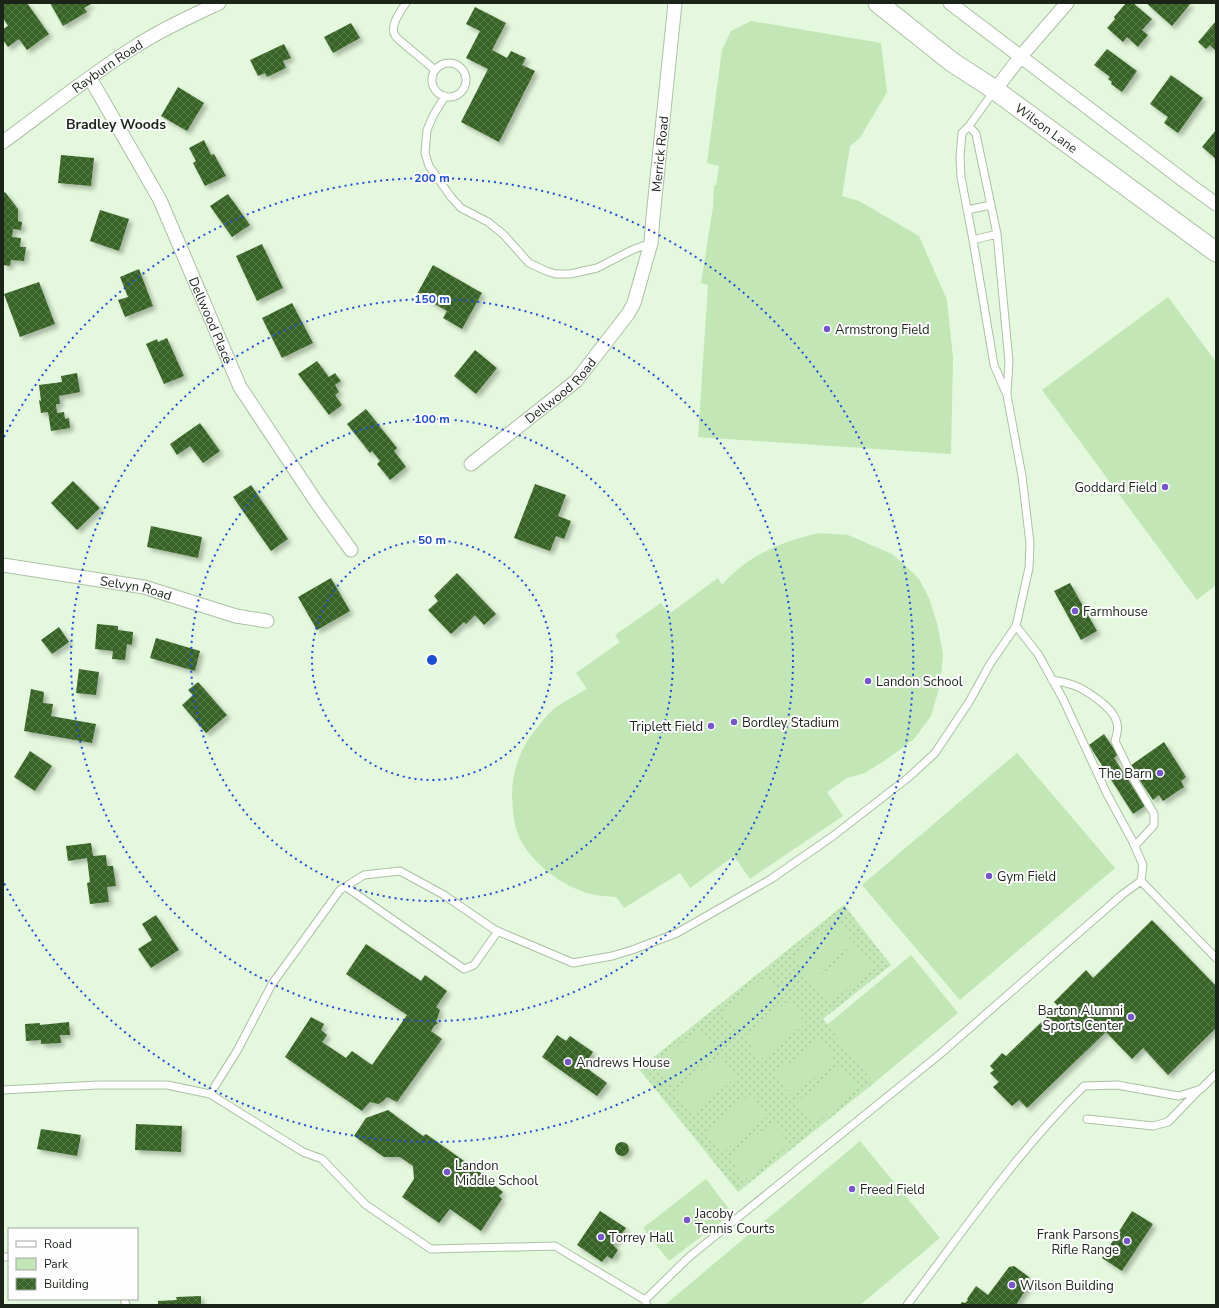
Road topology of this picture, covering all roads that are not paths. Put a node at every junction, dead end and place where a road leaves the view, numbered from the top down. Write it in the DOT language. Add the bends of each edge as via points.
graph roads {
  1 [pos="220,3"];
  2 [pos="406,3"];
  3 [pos="675,3"];
  4 [pos="878,3"];
  5 [pos="950,3"];
  6 [pos="1067,3"];
  7 [pos="1021,56"];
  8 [pos="435,70"];
  9 [pos="90,78"];
  10 [pos="995,90"];
  11 [pos="445,96"];
  12 [pos="969,126"];
  13 [pos="3,142"];
  14 [pos="1216,204"];
  15 [pos="991,205"];
  16 [pos="967,210"];
  17 [pos="997,234"];
  18 [pos="973,240"];
  19 [pos="651,243"];
  20 [pos="1216,252"];
  21 [pos="634,303"];
  22 [pos="1007,395"];
  23 [pos="471,464"];
  24 [pos="351,550"];
  25 [pos="3,565"];
  26 [pos="267,621"];
  27 [pos="1016,626"];
  28 [pos="1052,680"];
  29 [pos="1135,846"];
  30 [pos="1141,881"];
  31 [pos="346,887"];
  32 [pos="498,931"];
  33 [pos="1216,958"];
  34 [pos="1216,1074"];
  35 [pos="1201,1089"];
  36 [pos="3,1090"];
  37 [pos="210,1094"];
  38 [pos="1087,1120"];
  39 [pos="646,1302"];
  40 [pos="907,1305"];
  1 -- 9 [label="street, Rayburn Road" via="136,46"];
  2 -- 8 [label="lane" via="394,25 394,32 398,39"];
  3 -- 19 [label="street, Merrick Road"];
  4 -- 10 [label="main road, Wilson Lane" via="952,62"];
  5 -- 7 [label="street"];
  6 -- 7 [label="street"];
  7 -- 10 [label="street"];
  7 -- 14 [label="street"];
  8 -- 11 [label="lane" via="433,86"];
  8 -- 11 [label="lane" via="444,64 455,64 466,77 461,92 451,97"];
  9 -- 13 [label="street, Rayburn Road"];
  9 -- 24 [label="street, Dellwood Place" via="160,200 240,387"];
  10 -- 12 [label="lane"];
  10 -- 20 [label="main road, Wilson Lane"];
  11 -- 19 [label="lane" via="427,130 425,153 429,166 462,208 488,222 503,234 529,263 556,274 570,274 598,268"];
  12 -- 15 [label="lane" via="976,134"];
  12 -- 16 [label="lane" via="962,133 960,157"];
  15 -- 16 [label="lane"];
  15 -- 17 [label="lane"];
  16 -- 18 [label="lane"];
  17 -- 18 [label="lane"];
  17 -- 22 [label="lane" via="1009,362"];
  18 -- 22 [label="lane" via="994,365"];
  19 -- 21 [label="street, Merrick Road"];
  21 -- 23 [label="street, Dellwood Road" via="576,381"];
  22 -- 27 [label="lane" via="1022,476 1030,543 1029,568"];
  25 -- 26 [label="street, Selvyn Road" via="144,587 236,616"];
  27 -- 28 [label="lane" via="1038,654"];
  27 -- 32 [label="lane" via="936,753 833,836 771,879 676,933 612,956 573,963"];
  28 -- 29 [label="lane"];
  28 -- 29 [label="lane" via="1074,685 1112,711 1118,730 1114,741 1154,814 1154,825"];
  29 -- 30 [label="lane" via="1143,866"];
  30 -- 33 [label="lane"];
  30 -- 39 [label="lane" via="939,1055 689,1257"];
  31 -- 32 [label="lane" via="364,875 400,871 444,895"];
  31 -- 32 [label="lane" via="464,969 474,965"];
  31 -- 37 [label="lane" via="340,890 272,984 237,1051"];
  34 -- 35 [label="lane"];
  35 -- 38 [label="lane" via="1168,1122 1153,1126"];
  35 -- 40 [label="lane" via="1179,1096 1117,1085 1084,1086 1012,1166"];
  36 -- 37 [label="lane" via="98,1085 167,1085"];
  37 -- 39 [label="lane" via="303,1152 322,1159 366,1205 431,1249 555,1246"];
}
